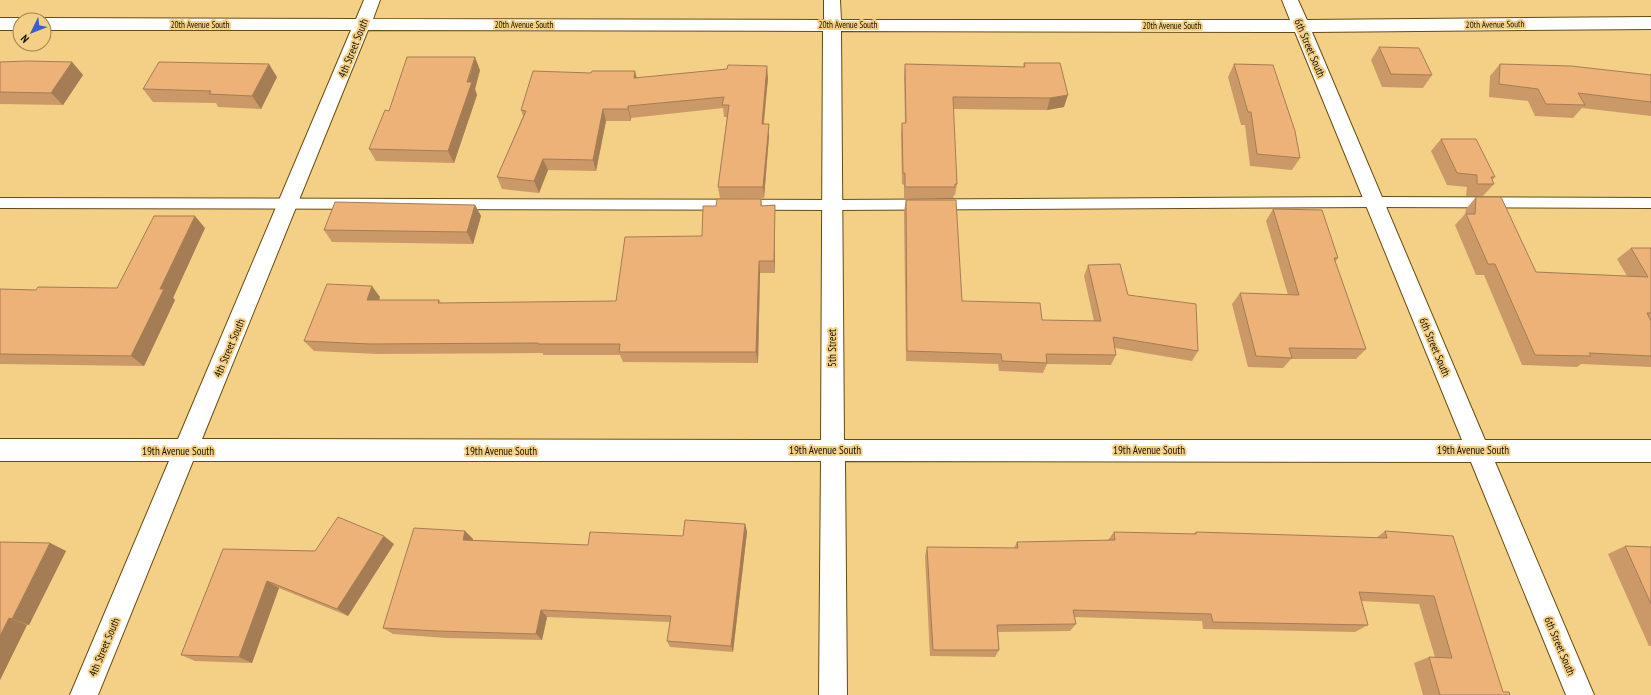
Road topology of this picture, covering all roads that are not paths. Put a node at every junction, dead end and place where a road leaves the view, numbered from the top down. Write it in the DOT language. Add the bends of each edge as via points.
graph roads {
  1 [pos="372,0"];
  2 [pos="832,0"];
  3 [pos="1290,0"];
  4 [pos="1651,23"];
  5 [pos="0,24"];
  6 [pos="12,24"];
  7 [pos="52,24"];
  8 [pos="363,24"];
  9 [pos="832,24"];
  10 [pos="1301,26"];
  11 [pos="1374,202"];
  12 [pos="0,203"];
  13 [pos="289,203"];
  14 [pos="1651,203"];
  15 [pos="832,205"];
  16 [pos="0,450"];
  17 [pos="832,450"];
  18 [pos="1478,450"];
  19 [pos="186,451"];
  20 [pos="1651,451"];
  21 [pos="84,695"];
  22 [pos="832,695"];
  23 [pos="1580,695"];
  1 -- 8 [label="street, 4th Street South"];
  2 -- 9 [label="street, 5th Street"];
  3 -- 10 [label="street, 6th Street South"];
  4 -- 10 [label="street, 20th Avenue South"];
  5 -- 6 [label="street"];
  7 -- 8 [label="street, 20th Avenue South"];
  8 -- 9 [label="street, 20th Avenue South"];
  8 -- 13 [label="street, 4th Street South"];
  9 -- 10 [label="street, 20th Avenue South"];
  9 -- 15 [label="street, 5th Street"];
  10 -- 11 [label="street, 6th Street South"];
  11 -- 14 [label="lane"];
  11 -- 15 [label="lane"];
  11 -- 18 [label="street, 6th Street South"];
  12 -- 13 [label="lane"];
  13 -- 15 [label="lane"];
  13 -- 19 [label="street, 4th Street South"];
  15 -- 17 [label="street, 5th Street"];
  16 -- 19 [label="street, 19th Avenue South"];
  17 -- 18 [label="street, 19th Avenue South"];
  17 -- 19 [label="street, 19th Avenue South"];
  17 -- 22 [label="street, 5th Street"];
  18 -- 20 [label="street, 19th Avenue South"];
  18 -- 23 [label="street, 6th Street South"];
  19 -- 21 [label="street, 4th Street South"];
}
